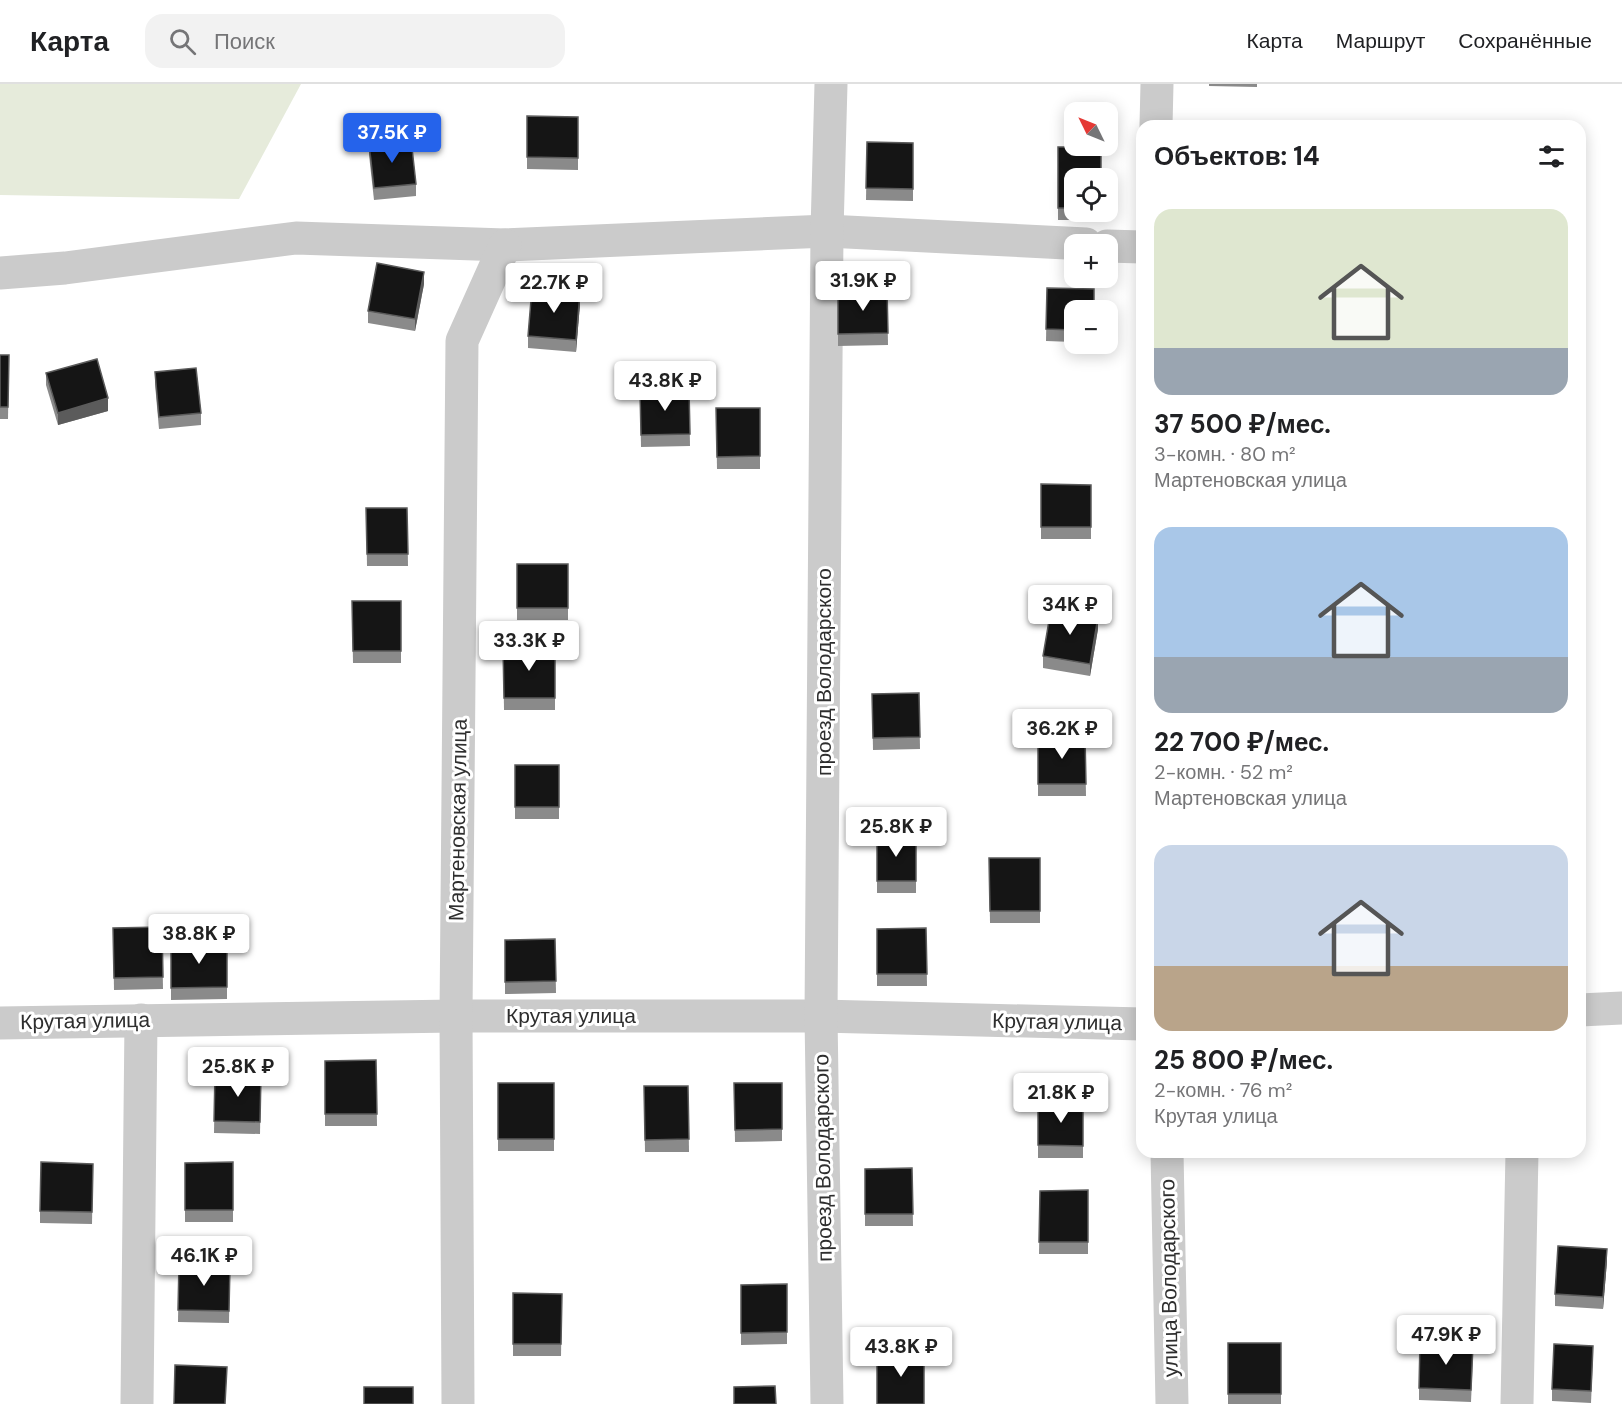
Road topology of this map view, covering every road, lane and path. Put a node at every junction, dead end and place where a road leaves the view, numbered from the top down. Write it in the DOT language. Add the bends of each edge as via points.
graph roads {
  1 [pos="831,84"];
  2 [pos="1157,84"];
  3 [pos="1156,120"];
  4 [pos="827,231"];
  5 [pos="1064,243"];
  6 [pos="505,245"];
  7 [pos="1118,246"];
  8 [pos="1136,247"];
  9 [pos="0,273"];
  10 [pos="1622,1008"];
  11 [pos="1586,1010"];
  12 [pos="456,1016"];
  13 [pos="821,1016"];
  14 [pos="141,1020"];
  15 [pos="0,1023"];
  16 [pos="1136,1024"];
  17 [pos="1167,1158"];
  18 [pos="1522,1158"];
  19 [pos="136,1404"];
  20 [pos="458,1404"];
  21 [pos="828,1404"];
  22 [pos="1172,1404"];
  23 [pos="1517,1404"];
  1 -- 4 [label="street, проезд Володарского"];
  2 -- 3 [label="street"];
  4 -- 5 [label="street"];
  4 -- 6 [label="street"];
  4 -- 13 [label="street, проезд Володарского"];
  6 -- 9 [label="street" via="296,238"];
  6 -- 12 [label="street, Мартеновская улица" via="462,341"];
  7 -- 8 [label="street"];
  10 -- 11 [label="street"];
  12 -- 13 [label="street, Крутая улица"];
  12 -- 14 [label="street, Крутая улица"];
  12 -- 20 [label="street, Мартеновская улица"];
  13 -- 16 [label="street, Крутая улица"];
  13 -- 21 [label="street, проезд Володарского"];
  14 -- 15 [label="street, Крутая улица"];
  14 -- 19 [label="street"];
  17 -- 22 [label="street, улица Володарского"];
  18 -- 23 [label="street"];
}
